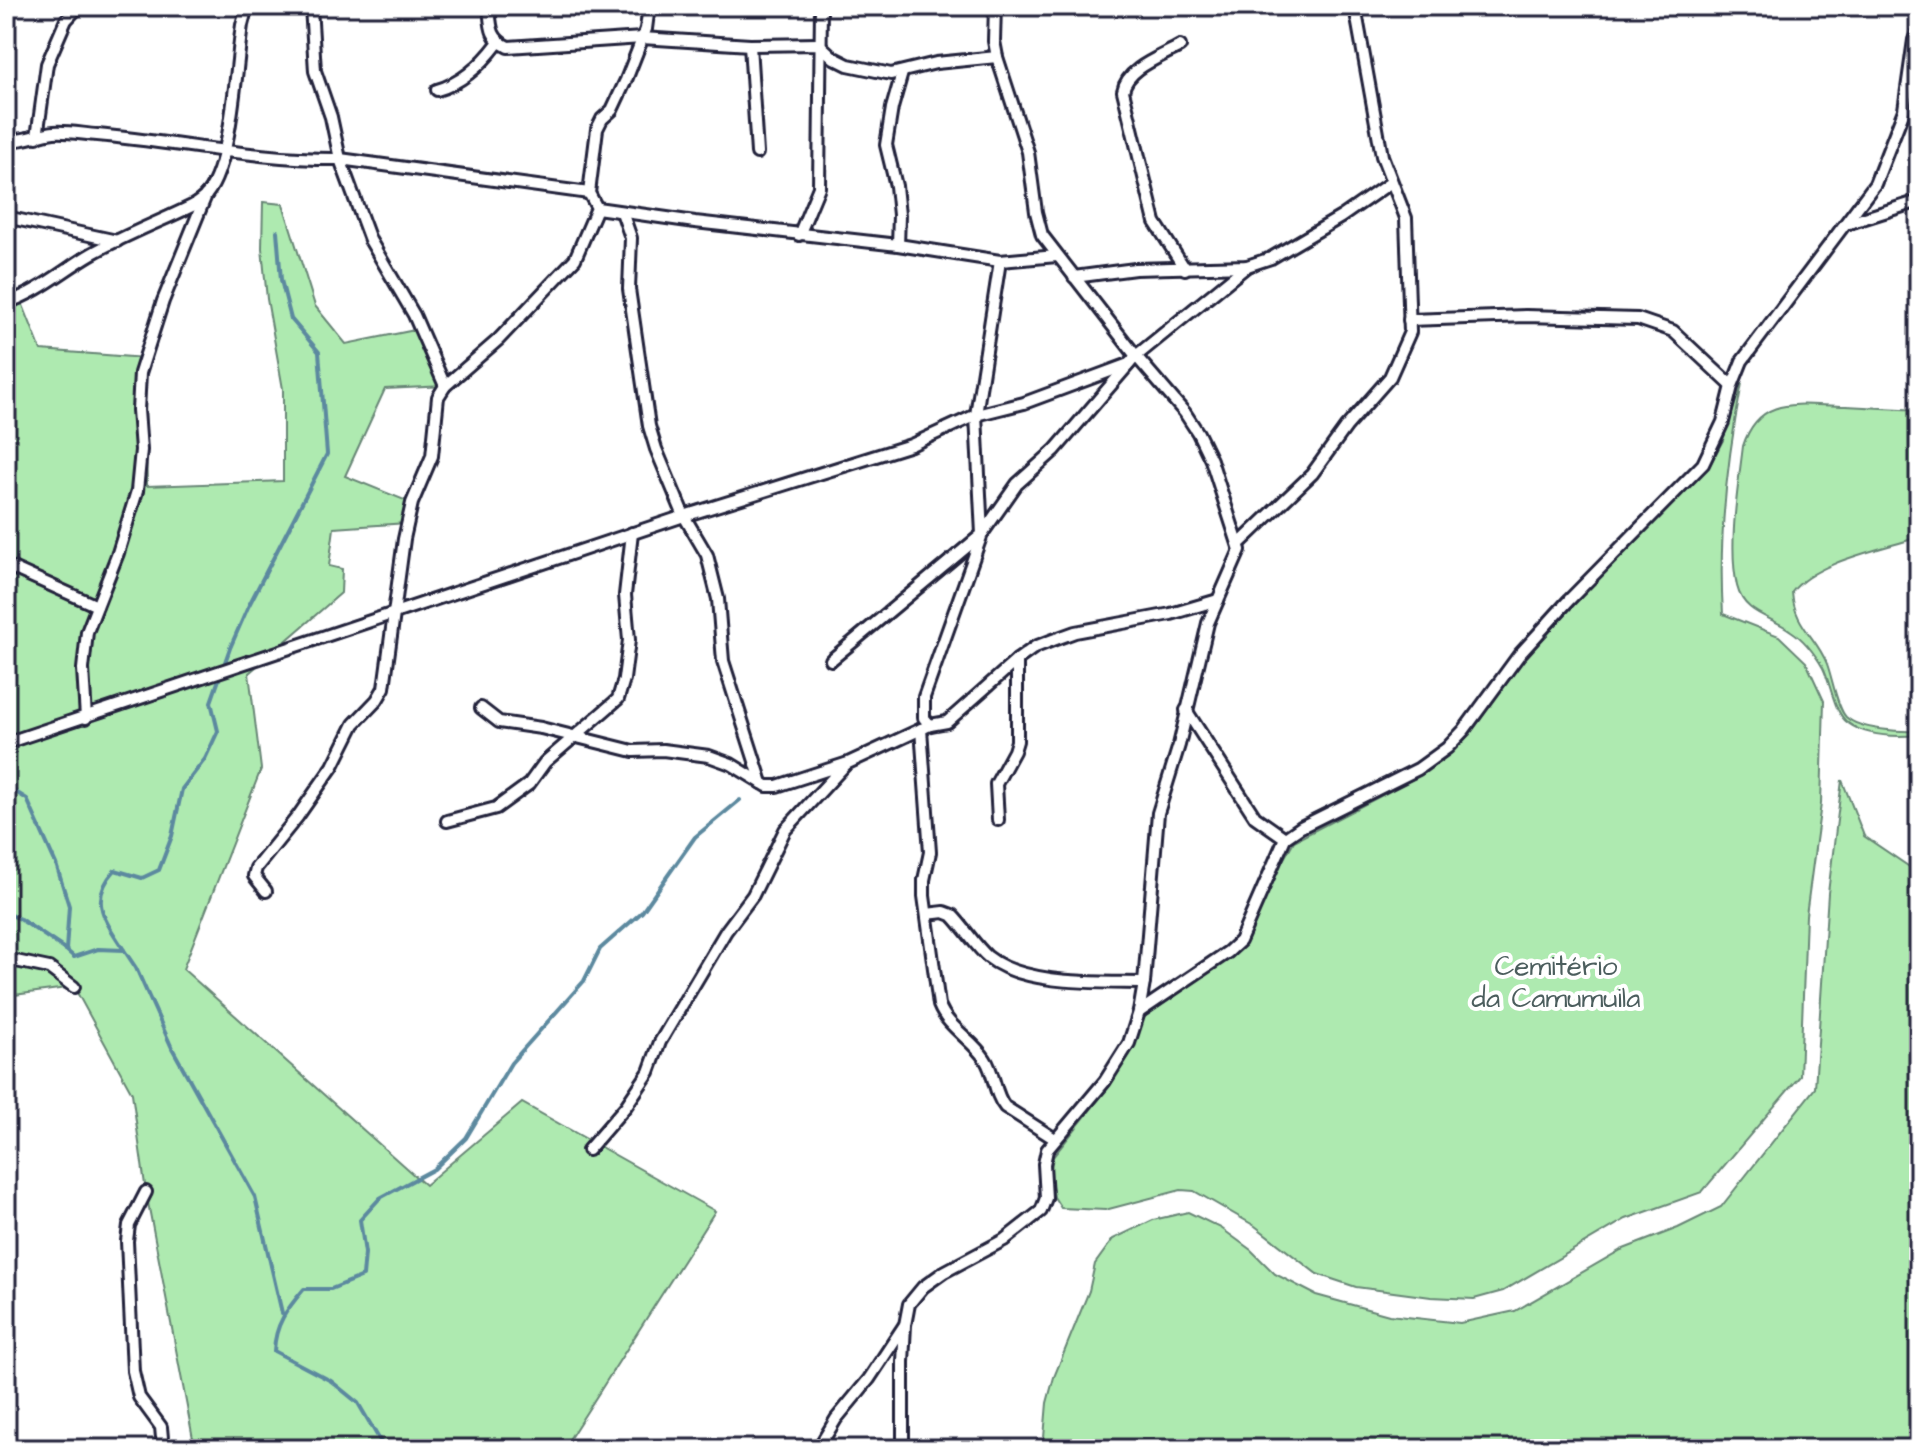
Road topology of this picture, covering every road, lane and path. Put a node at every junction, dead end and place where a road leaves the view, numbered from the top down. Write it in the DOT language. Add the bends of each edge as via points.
graph roads {
  1 [pos="79,6"];
  2 [pos="247,6"];
  3 [pos="311,6"];
  4 [pos="489,6"];
  5 [pos="649,6"];
  6 [pos="821,6"];
  7 [pos="995,6"];
  8 [pos="1358,6"];
  9 [pos="1919,27"];
  10 [pos="642,38"];
  11 [pos="1917,40"];
  12 [pos="498,43"];
  13 [pos="819,44"];
  14 [pos="750,45"];
  15 [pos="1180,46"];
  16 [pos="997,57"];
  17 [pos="902,73"];
  18 [pos="437,90"];
  19 [pos="37,137"];
  20 [pos="6,140"];
  21 [pos="224,152"];
  22 [pos="757,153"];
  23 [pos="340,159"];
  24 [pos="1390,183"];
  25 [pos="589,193"];
  26 [pos="206,195"];
  27 [pos="1919,201"];
  28 [pos="597,208"];
  29 [pos="622,212"];
  30 [pos="6,217"];
  31 [pos="1847,224"];
  32 [pos="799,235"];
  33 [pos="118,241"];
  34 [pos="898,245"];
  35 [pos="1057,256"];
  36 [pos="1000,261"];
  37 [pos="1247,266"];
  38 [pos="1185,269"];
  39 [pos="1074,277"];
  40 [pos="6,303"];
  41 [pos="1409,320"];
  42 [pos="1132,360"];
  43 [pos="445,386"];
  44 [pos="1732,386"];
  45 [pos="976,415"];
  46 [pos="684,516"];
  47 [pos="632,533"];
  48 [pos="982,534"];
  49 [pos="1239,544"];
  50 [pos="6,565"];
  51 [pos="1218,600"];
  52 [pos="97,606"];
  53 [pos="396,612"];
  54 [pos="831,660"];
  55 [pos="1017,660"];
  56 [pos="481,708"];
  57 [pos="1186,710"];
  58 [pos="86,718"];
  59 [pos="925,727"];
  60 [pos="574,736"];
  61 [pos="6,743"];
  62 [pos="848,763"];
  63 [pos="762,783"];
  64 [pos="998,820"];
  65 [pos="447,821"];
  66 [pos="1285,838"];
  67 [pos="266,891"];
  68 [pos="927,914"];
  69 [pos="6,956"];
  70 [pos="1144,983"];
  71 [pos="74,987"];
  72 [pos="1139,1012"];
  73 [pos="1055,1139"];
  74 [pos="588,1150"];
  75 [pos="146,1192"];
  76 [pos="905,1325"];
  77 [pos="163,1449"];
  78 [pos="818,1449"];
  79 [pos="903,1449"];
  1 -- 19 [label="street" via="66,20 47,64"];
  2 -- 21 [label="street"];
  3 -- 23 [label="street" via="315,71"];
  4 -- 12 [label="street"];
  5 -- 10 [label="street"];
  6 -- 13 [label="street"];
  7 -- 16 [label="street"];
  8 -- 24 [label="street"];
  9 -- 11 [label="street"];
  10 -- 12 [label="street" via="522,48"];
  10 -- 14 [label="street"];
  10 -- 25 [label="street" via="621,90 597,129"];
  11 -- 31 [label="street" via="1897,131 1875,184"];
  12 -- 18 [label="street" via="485,60"];
  13 -- 14 [label="street"];
  13 -- 17 [label="street" via="848,65"];
  13 -- 32 [label="street" via="819,187"];
  14 -- 22 [label="street"];
  15 -- 38 [label="street" via="1134,72 1123,91 1155,222"];
  16 -- 17 [label="street" via="936,63"];
  16 -- 35 [label="street" via="1028,152 1042,235"];
  17 -- 34 [label="street" via="886,145 896,186"];
  19 -- 20 [label="street"];
  19 -- 21 [label="street" via="54,132 155,140"];
  21 -- 23 [label="street"];
  21 -- 26 [label="street"];
  23 -- 25 [label="street"];
  23 -- 43 [label="street" via="370,240 414,315"];
  24 -- 37 [label="street" via="1318,231"];
  24 -- 41 [label="street" via="1406,218"];
  25 -- 28 [label="street"];
  26 -- 33 [label="street"];
  26 -- 52 [label="street" via="140,373 137,491"];
  27 -- 31 [label="street"];
  28 -- 29 [label="street"];
  28 -- 43 [label="street" via="575,259 498,340"];
  29 -- 32 [label="street"];
  29 -- 46 [label="street" via="631,238 629,289 649,426"];
  30 -- 33 [label="street"];
  31 -- 44 [label="street" via="1763,331"];
  32 -- 34 [label="street"];
  33 -- 40 [label="street"];
  34 -- 36 [label="street"];
  35 -- 36 [label="street"];
  35 -- 39 [label="street"];
  36 -- 45 [label="street"];
  37 -- 38 [label="street"];
  37 -- 42 [label="street"];
  38 -- 39 [label="street"];
  39 -- 42 [label="street"];
  41 -- 44 [label="street" via="1638,319 1673,331"];
  41 -- 49 [label="street" via="1407,343 1390,377 1312,474"];
  42 -- 45 [label="street" via="1024,403"];
  42 -- 48 [label="street" via="1055,450 1017,484"];
  42 -- 49 [label="street" via="1198,433"];
  43 -- 53 [label="street" via="438,397 432,456 404,539"];
  44 -- 66 [label="street" via="1723,422 1703,464 1519,655 1447,748 1418,769"];
  45 -- 46 [label="street" via="911,445"];
  45 -- 48 [label="street"];
  46 -- 47 [label="street"];
  46 -- 63 [label="street" via="710,565 723,661"];
  47 -- 53 [label="street"];
  47 -- 60 [label="street" via="624,679 618,699"];
  48 -- 54 [label="street"];
  48 -- 59 [label="street" via="924,697"];
  49 -- 51 [label="street" via="1239,556"];
  50 -- 52 [label="street"];
  51 -- 55 [label="street" via="1075,632"];
  51 -- 57 [label="street"];
  52 -- 58 [label="street" via="87,632 83,669"];
  53 -- 58 [label="street"];
  53 -- 67 [label="street" via="384,688 354,724 298,816 256,868 254,876"];
  55 -- 59 [label="street" via="947,722"];
  55 -- 64 [label="street" via="1017,741 996,784"];
  56 -- 60 [label="street" via="499,722"];
  57 -- 66 [label="street" via="1255,817"];
  57 -- 70 [label="street" via="1155,834"];
  58 -- 61 [label="street"];
  59 -- 62 [label="street"];
  59 -- 68 [label="street"];
  60 -- 63 [label="street" via="633,751 709,756"];
  60 -- 65 [label="street" via="529,784 496,808"];
  62 -- 63 [label="street" via="788,784"];
  62 -- 74 [label="street" via="785,830 753,895 660,1042 649,1072"];
  66 -- 72 [label="street" via="1240,941"];
  68 -- 70 [label="street" via="952,915 987,957 1025,976"];
  68 -- 73 [label="street" via="943,1016 988,1063 1005,1107"];
  69 -- 71 [label="street" via="49,968"];
  70 -- 72 [label="street"];
  72 -- 73 [label="street" via="1129,1043 1105,1081"];
  73 -- 76 [label="street" via="1044,1164 1046,1198 1041,1211 1004,1240 923,1287 909,1304"];
  75 -- 77 [label="street" via="127,1241 133,1371 139,1397 161,1427"];
  76 -- 78 [label="street"];
  76 -- 79 [label="street"];
}
